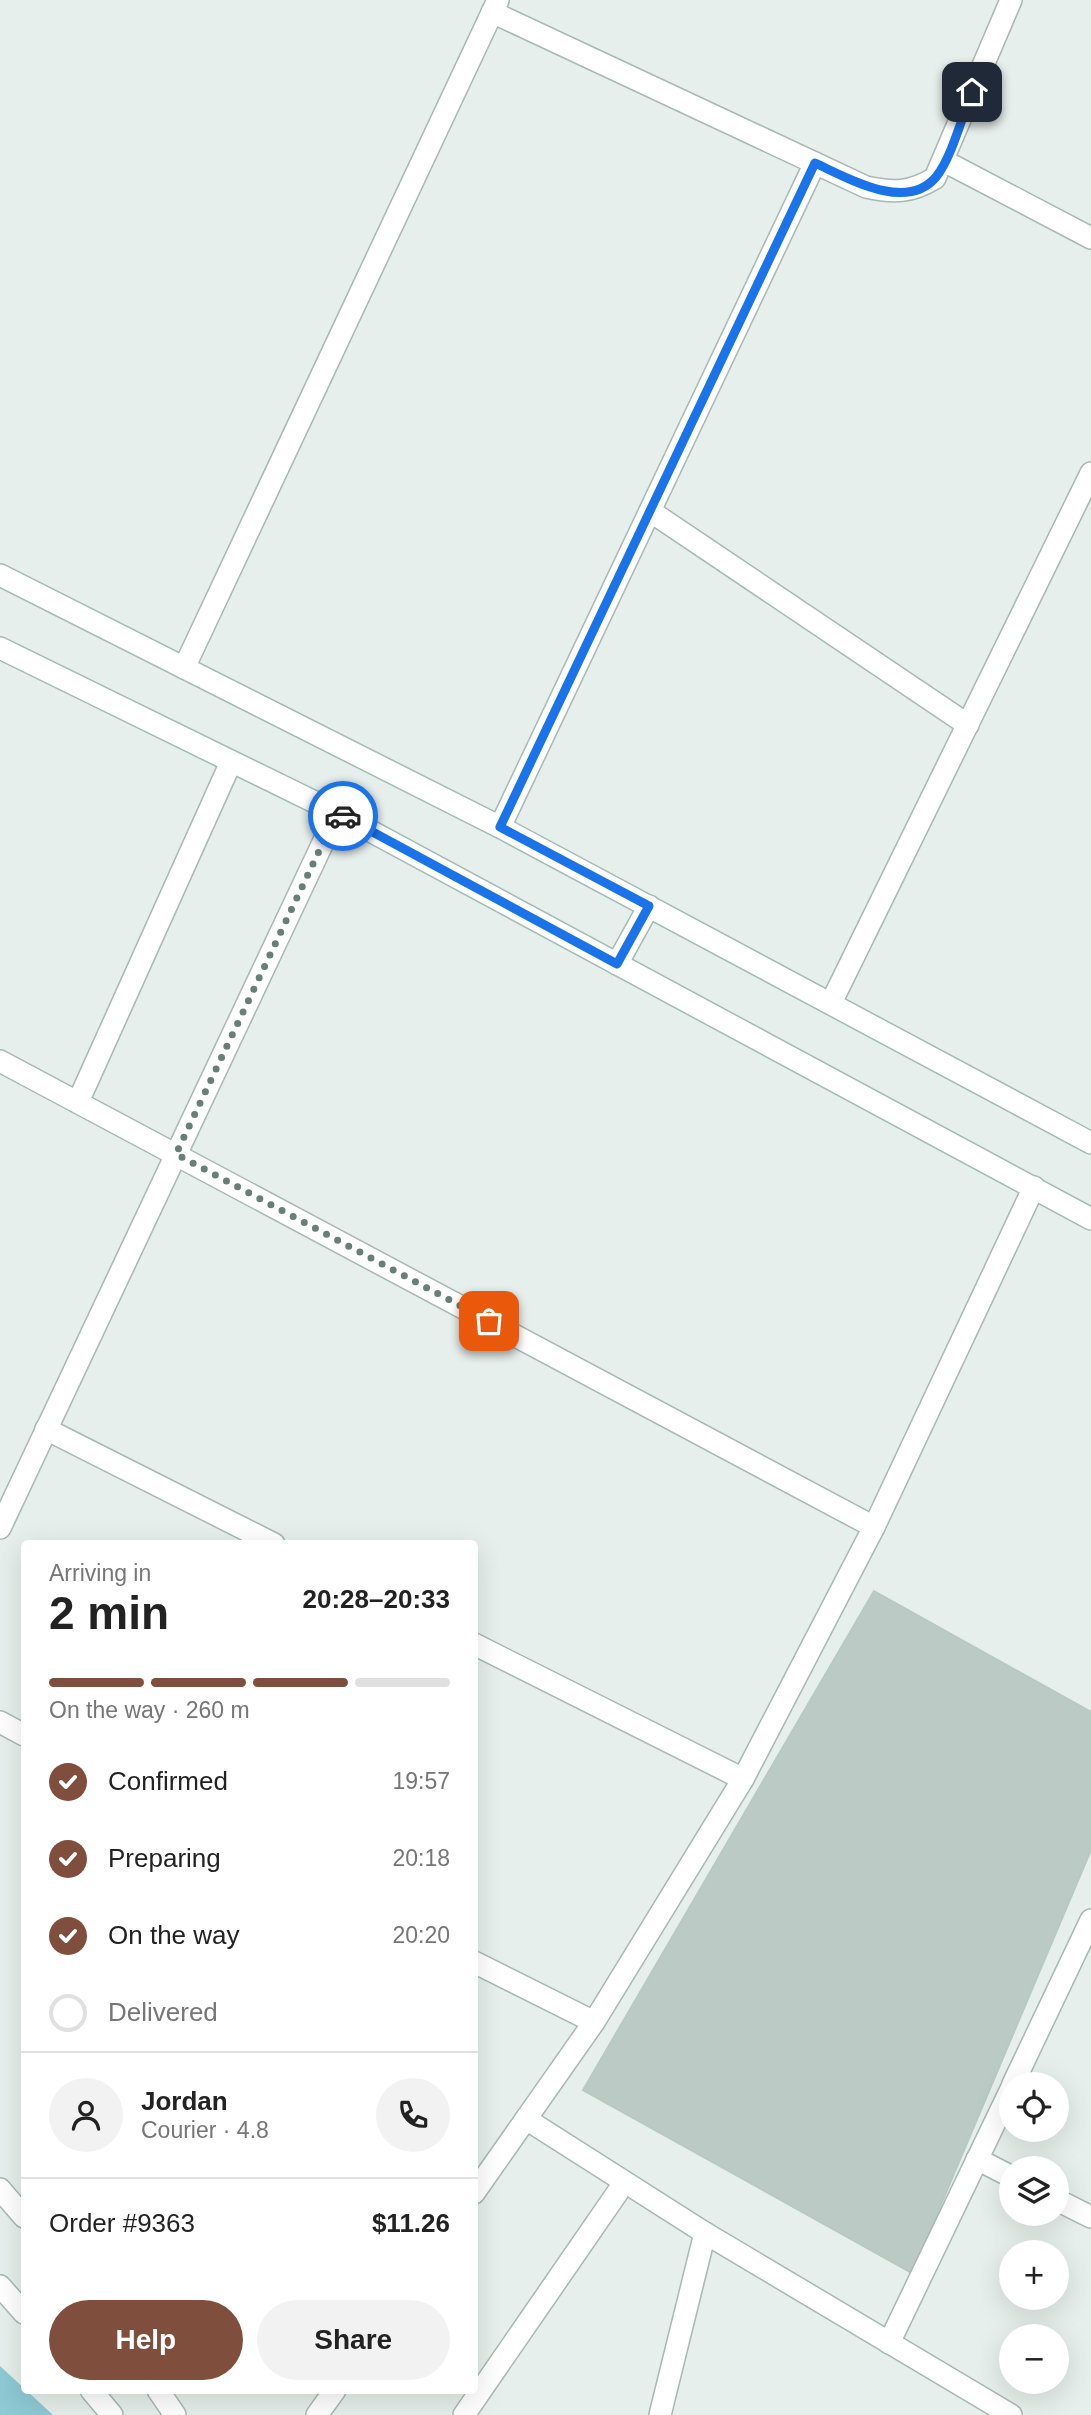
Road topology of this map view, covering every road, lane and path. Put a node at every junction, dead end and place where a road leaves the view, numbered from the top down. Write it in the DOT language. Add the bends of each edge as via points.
graph roads {
  1 [pos="1011,0"];
  2 [pos="495,6"];
  3 [pos="944,161"];
  4 [pos="815,163"];
  5 [pos="1091,238"];
  6 [pos="1091,473"];
  7 [pos="650,511"];
  8 [pos="0,575"];
  9 [pos="0,649"];
  10 [pos="184,668"];
  11 [pos="968,725"];
  12 [pos="231,762"];
  13 [pos="337,813"];
  14 [pos="500,827"];
  15 [pos="649,906"];
  16 [pos="617,964"];
  17 [pos="831,1003"];
  18 [pos="0,1061"];
  19 [pos="78,1102"];
  20 [pos="1091,1143"];
  21 [pos="176,1154"];
  22 [pos="1034,1187"];
  23 [pos="1091,1219"];
  24 [pos="47,1429"];
  25 [pos="874,1527"];
  26 [pos="0,1528"];
  27 [pos="266,1540"];
  28 [pos="478,1646"];
  29 [pos="0,1722"];
  30 [pos="21,1733"];
  31 [pos="743,1779"];
  32 [pos="1091,1920"];
  33 [pos="478,1964"];
  34 [pos="594,2022"];
  35 [pos="1019,2072"];
  36 [pos="999,2113"];
  37 [pos="526,2119"];
  38 [pos="977,2160"];
  39 [pos="999,2171"];
  40 [pos="624,2183"];
  41 [pos="478,2187"];
  42 [pos="0,2189"];
  43 [pos="1069,2206"];
  44 [pos="21,2214"];
  45 [pos="1091,2217"];
  46 [pos="705,2233"];
  47 [pos="0,2286"];
  48 [pos="21,2310"];
  49 [pos="890,2343"];
  50 [pos="94,2394"];
  51 [pos="161,2394"];
  52 [pos="332,2394"];
  53 [pos="112,2415"];
  54 [pos="175,2415"];
  55 [pos="317,2415"];
  56 [pos="464,2415"];
  57 [pos="660,2415"];
  58 [pos="1011,2415"];
  1 -- 3 [label="street"];
  2 -- 4 [label="street"];
  2 -- 10 [label="street"];
  3 -- 4 [label="street" via="935,178 916,190 891,192 866,187"];
  3 -- 5 [label="street"];
  4 -- 7 [label="street"];
  6 -- 11 [label="street"];
  7 -- 11 [label="street"];
  7 -- 14 [label="street"];
  8 -- 10 [label="street"];
  9 -- 12 [label="street"];
  10 -- 14 [label="street"];
  11 -- 17 [label="street"];
  12 -- 13 [label="street"];
  12 -- 19 [label="street"];
  13 -- 16 [label="street"];
  13 -- 21 [label="street"];
  14 -- 15 [label="street"];
  15 -- 16 [label="street"];
  15 -- 17 [label="street"];
  16 -- 22 [label="street"];
  17 -- 20 [label="street"];
  18 -- 19 [label="street"];
  19 -- 21 [label="street"];
  21 -- 24 [label="street"];
  21 -- 25 [label="street"];
  22 -- 23 [label="street"];
  22 -- 25 [label="street"];
  24 -- 26 [label="street"];
  24 -- 27 [label="street"];
  25 -- 31 [label="street"];
  28 -- 31 [label="street"];
  29 -- 30 [label="street"];
  31 -- 34 [label="street"];
  32 -- 35 [label="street"];
  33 -- 34 [label="street"];
  34 -- 37 [label="street"];
  36 -- 38 [label="street"];
  37 -- 40 [label="street"];
  37 -- 41 [label="street"];
  38 -- 39 [label="street"];
  38 -- 49 [label="street"];
  40 -- 46 [label="street"];
  40 -- 56 [label="street"];
  42 -- 44 [label="street"];
  43 -- 45 [label="street"];
  46 -- 49 [label="street"];
  46 -- 57 [label="street"];
  47 -- 48 [label="street"];
  49 -- 58 [label="street"];
  50 -- 53 [label="street"];
  51 -- 54 [label="street"];
  52 -- 55 [label="street"];
}
